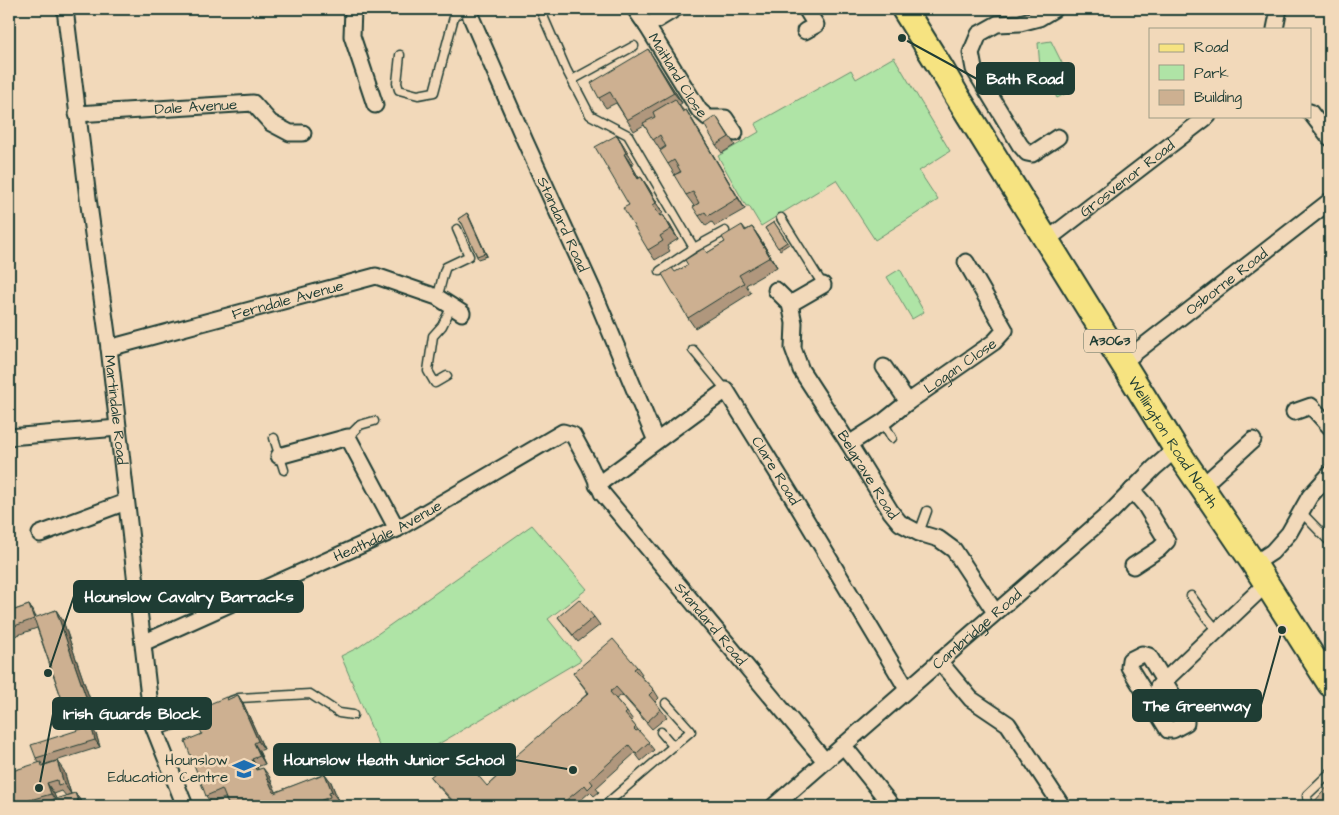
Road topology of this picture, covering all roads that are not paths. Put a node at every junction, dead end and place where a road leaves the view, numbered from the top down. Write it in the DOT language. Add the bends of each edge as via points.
graph roads {
  1 [pos="64,9"];
  2 [pos="353,9"];
  3 [pos="469,9"];
  4 [pos="540,9"];
  5 [pos="635,9"];
  6 [pos="675,9"];
  7 [pos="806,9"];
  8 [pos="891,9"];
  9 [pos="904,9"];
  10 [pos="1054,9"];
  11 [pos="1279,9"];
  12 [pos="647,26"];
  13 [pos="1275,28"];
  14 [pos="805,31"];
  15 [pos="634,46"];
  16 [pos="400,56"];
  17 [pos="572,80"];
  18 [pos="957,96"];
  19 [pos="375,105"];
  20 [pos="78,114"];
  21 [pos="1312,115"];
  22 [pos="1205,118"];
  23 [pos="304,133"];
  24 [pos="735,133"];
  25 [pos="1058,137"];
  26 [pos="1330,138"];
  27 [pos="1330,201"];
  28 [pos="781,218"];
  29 [pos="457,228"];
  30 [pos="725,231"];
  31 [pos="1047,240"];
  32 [pos="694,248"];
  33 [pos="966,262"];
  34 [pos="660,271"];
  35 [pos="823,285"];
  36 [pos="776,290"];
  37 [pos="437,297"];
  38 [pos="790,304"];
  39 [pos="457,309"];
  40 [pos="109,348"];
  41 [pos="693,350"];
  42 [pos="1123,362"];
  43 [pos="884,367"];
  44 [pos="447,376"];
  45 [pos="726,390"];
  46 [pos="908,402"];
  47 [pos="1294,412"];
  48 [pos="374,421"];
  49 [pos="883,422"];
  50 [pos="1330,427"];
  51 [pos="118,428"];
  52 [pos="9,437"];
  53 [pos="348,437"];
  54 [pos="274,438"];
  55 [pos="892,438"];
  56 [pos="1252,440"];
  57 [pos="656,441"];
  58 [pos="850,444"];
  59 [pos="1176,448"];
  60 [pos="281,463"];
  61 [pos="1330,474"];
  62 [pos="597,485"];
  63 [pos="1201,487"];
  64 [pos="1132,490"];
  65 [pos="126,502"];
  66 [pos="926,511"];
  67 [pos="1301,512"];
  68 [pos="397,529"];
  69 [pos="919,533"];
  70 [pos="40,534"];
  71 [pos="1330,542"];
  72 [pos="1254,564"];
  73 [pos="1133,566"];
  74 [pos="1266,584"];
  75 [pos="1191,596"];
  76 [pos="995,612"];
  77 [pos="1218,631"];
  78 [pos="143,643"];
  79 [pos="939,661"];
  80 [pos="1164,681"];
  81 [pos="1330,684"];
  82 [pos="907,689"];
  83 [pos="1148,697"];
  84 [pos="666,702"];
  85 [pos="353,715"];
  86 [pos="155,731"];
  87 [pos="661,732"];
  88 [pos="844,745"];
  89 [pos="673,746"];
  90 [pos="825,761"];
  91 [pos="1330,773"];
  92 [pos="185,806"];
  93 [pos="604,806"];
  94 [pos="774,806"];
  95 [pos="892,806"];
  96 [pos="1062,806"];
  97 [pos="1311,806"];
  1 -- 20 [label="street, Martindale Road"];
  2 -- 19 [label="street" via="352,36"];
  3 -- 16 [label="lane" via="454,17 434,92 418,95 399,90 396,84"];
  3 -- 57 [label="street, Standard Road"];
  4 -- 17 [label="lane"];
  5 -- 12 [label="street, Maitland Close"];
  6 -- 12 [label="street, Maitland Close"];
  7 -- 14 [label="street" via="816,25"];
  8 -- 18 [label="main road, Wellington Road North / A3063"];
  9 -- 18 [label="main road, Wellington Road North / A3063"];
  10 -- 25 [label="street" via="1039,18 997,24 979,34 971,53 974,69 1027,153 1032,154"];
  11 -- 13 [label="street"];
  12 -- 24 [label="street, Maitland Close" via="699,110 708,118 725,118"];
  15 -- 17 [label="lane"];
  17 -- 32 [label="lane" via="590,115 628,136"];
  18 -- 31 [label="main road, Wellington Road North / A3063"];
  20 -- 23 [label="street, Dale Avenue" via="253,103 271,123 290,133"];
  20 -- 40 [label="street, Martindale Road"];
  21 -- 26 [label="street"];
  22 -- 31 [label="street, Grosvenor Road"];
  27 -- 42 [label="street, Osborne Road"];
  28 -- 35 [label="lane"];
  29 -- 37 [label="lane" via="469,256 446,266"];
  30 -- 32 [label="lane"];
  31 -- 42 [label="main road, Wellington Road North / A3063"];
  32 -- 34 [label="lane"];
  33 -- 46 [label="street, Logan Close" via="1005,330 994,342"];
  35 -- 38 [label="street"];
  36 -- 38 [label="street"];
  37 -- 39 [label="street, Ferndale Avenue"];
  37 -- 40 [label="street, Ferndale Avenue" via="376,276"];
  38 -- 58 [label="street, Belgrave Road" via="794,323 793,348 801,370"];
  39 -- 44 [label="lane" via="433,336 428,371 435,383"];
  40 -- 51 [label="street, Martindale Road"];
  41 -- 45 [label="lane"];
  42 -- 59 [label="main road, Wellington Road North / A3063"];
  43 -- 46 [label="street"];
  45 -- 57 [label="street"];
  45 -- 82 [label="street, Clare Road"];
  46 -- 49 [label="street, Logan Close"];
  47 -- 50 [label="street" via="1311,406"];
  48 -- 53 [label="lane" via="360,425"];
  49 -- 55 [label="lane"];
  49 -- 58 [label="street, Logan Close"];
  51 -- 52 [label="street"];
  51 -- 65 [label="street, Martindale Road"];
  53 -- 60 [label="street"];
  53 -- 68 [label="street"];
  54 -- 60 [label="lane"];
  56 -- 63 [label="street"];
  57 -- 62 [label="street"];
  58 -- 69 [label="street, Belgrave Road" via="891,512 900,523"];
  59 -- 63 [label="main road, Wellington Road North / A3063"];
  59 -- 64 [label="street, Cambridge Road"];
  61 -- 67 [label="street" via="1310,496"];
  62 -- 68 [label="street, Heathdale Avenue" via="573,434 563,432"];
  62 -- 90 [label="street, Standard Road"];
  63 -- 72 [label="main road, Wellington Road North / A3063"];
  64 -- 73 [label="street" via="1167,542"];
  64 -- 76 [label="street, Cambridge Road"];
  65 -- 70 [label="street"];
  65 -- 78 [label="street, Martindale Road"];
  66 -- 69 [label="lane"];
  67 -- 71 [label="lane"];
  67 -- 72 [label="street" via="1290,533 1272,552"];
  68 -- 78 [label="street, Heathdale Avenue"];
  69 -- 76 [label="street, Belgrave Road" via="939,539 954,550"];
  72 -- 74 [label="main road, Wellington Road North / A3063"];
  74 -- 77 [label="street"];
  74 -- 81 [label="main road, Wellington Road North / A3063"];
  75 -- 77 [label="lane"];
  76 -- 79 [label="street, Cambridge Road"];
  77 -- 80 [label="street"];
  78 -- 86 [label="street, Martindale Road"];
  79 -- 82 [label="street, Cambridge Road"];
  79 -- 96 [label="street" via="971,699 1008,724"];
  80 -- 83 [label="street"];
  80 -- 83 [label="street" via="1149,656 1142,654 1130,660 1129,666"];
  80 -- 83 [label="street" via="1186,717 1186,723 1168,730"];
  82 -- 88 [label="street, Cambridge Road"];
  84 -- 89 [label="lane" via="691,731"];
  85 -- 86 [label="lane" via="339,713 310,694 239,698"];
  86 -- 92 [label="street, Martindale Road"];
  87 -- 89 [label="lane"];
  88 -- 90 [label="street, Cambridge Road"];
  88 -- 95 [label="street"];
  89 -- 93 [label="lane"];
  90 -- 94 [label="street, Cambridge Road"];
  91 -- 97 [label="lane" via="1307,795"];
}
